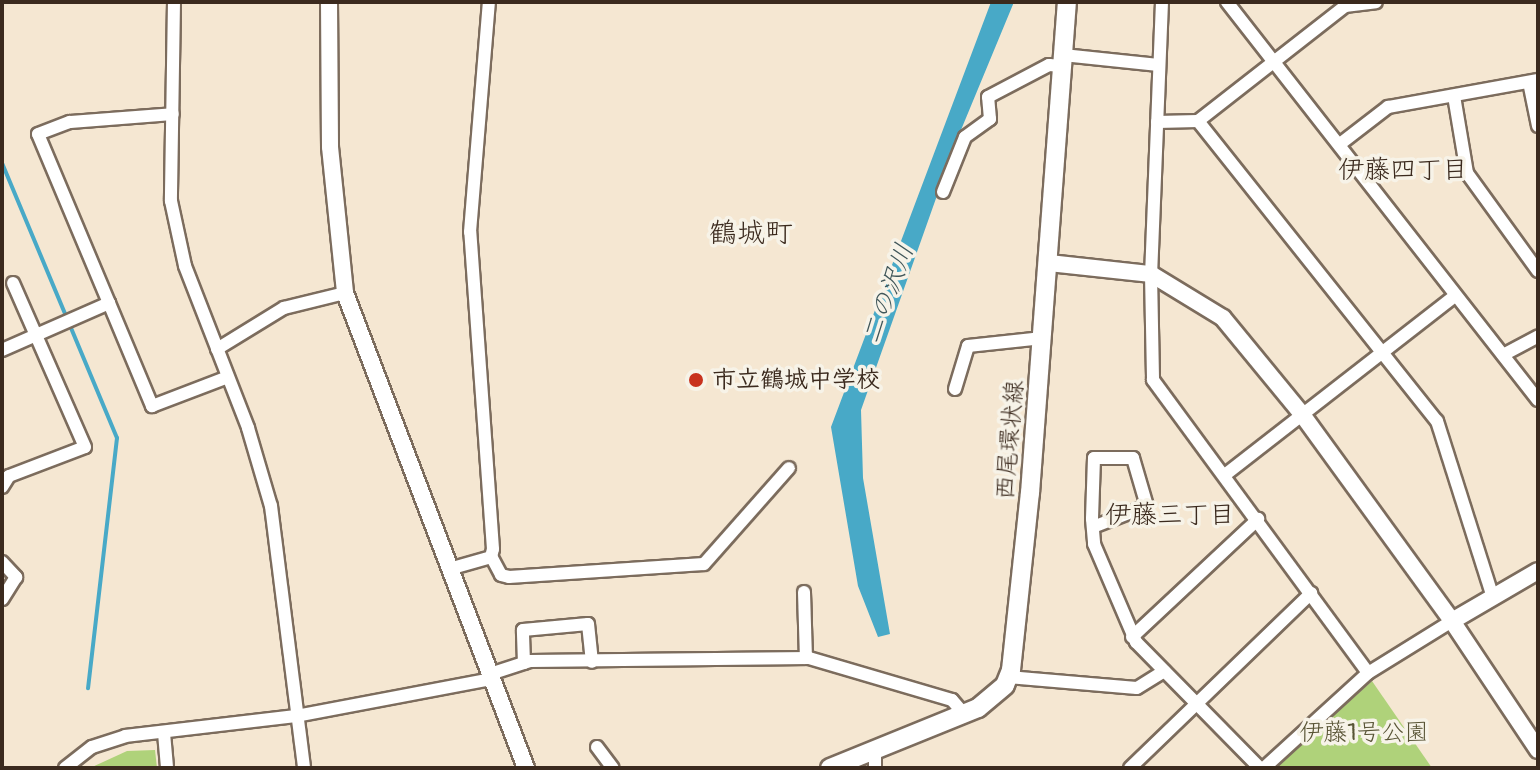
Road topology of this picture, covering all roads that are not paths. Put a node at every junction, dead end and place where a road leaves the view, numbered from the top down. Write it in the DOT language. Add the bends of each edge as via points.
graph roads {
  1 [pos="174,2"];
  2 [pos="329,2"];
  3 [pos="489,2"];
  4 [pos="1067,2"];
  5 [pos="1162,2"];
  6 [pos="1227,2"];
  7 [pos="1376,2"];
  8 [pos="1062,60"];
  9 [pos="1274,63"];
  10 [pos="1158,65"];
  11 [pos="1534,81"];
  12 [pos="1454,96"];
  13 [pos="173,114"];
  14 [pos="1198,121"];
  15 [pos="1157,122"];
  16 [pos="1538,126"];
  17 [pos="1340,144"];
  18 [pos="943,192"];
  19 [pos="1049,263"];
  20 [pos="1538,271"];
  21 [pos="1151,274"];
  22 [pos="13,283"];
  23 [pos="345,293"];
  24 [pos="1455,296"];
  25 [pos="109,303"];
  26 [pos="39,334"];
  27 [pos="1538,336"];
  28 [pos="1043,338"];
  29 [pos="217,349"];
  30 [pos="2,350"];
  31 [pos="1379,353"];
  32 [pos="1503,355"];
  33 [pos="228,377"];
  34 [pos="955,389"];
  35 [pos="1538,400"];
  36 [pos="1301,413"];
  37 [pos="789,468"];
  38 [pos="1226,474"];
  39 [pos="2,487"];
  40 [pos="1258,519"];
  41 [pos="1093,527"];
  42 [pos="491,556"];
  43 [pos="2,562"];
  44 [pos="449,569"];
  45 [pos="1538,571"];
  46 [pos="804,592"];
  47 [pos="1311,593"];
  48 [pos="1492,594"];
  49 [pos="2,599"];
  50 [pos="1452,621"];
  51 [pos="1132,637"];
  52 [pos="806,658"];
  53 [pos="592,662"];
  54 [pos="524,663"];
  55 [pos="1164,671"];
  56 [pos="1368,673"];
  57 [pos="491,677"];
  58 [pos="1008,677"];
  59 [pos="1197,703"];
  60 [pos="964,714"];
  61 [pos="296,716"];
  62 [pos="164,733"];
  63 [pos="597,747"];
  64 [pos="1538,750"];
  65 [pos="875,760"];
  66 [pos="65,768"];
  67 [pos="167,768"];
  68 [pos="304,768"];
  69 [pos="526,768"];
  70 [pos="613,768"];
  71 [pos="830,768"];
  72 [pos="1130,768"];
  73 [pos="1262,768"];
  1 -- 13 [label="street"];
  2 -- 23 [label="street" via="330,147"];
  3 -- 42 [label="street" via="470,232"];
  4 -- 8 [label="main road, 西尾環状線"];
  5 -- 10 [label="street"];
  6 -- 9 [label="street"];
  7 -- 9 [label="street" via="1345,6"];
  8 -- 10 [label="street"];
  8 -- 18 [label="street" via="988,97 990,119 965,137"];
  8 -- 19 [label="main road, 西尾環状線"];
  9 -- 14 [label="street"];
  9 -- 17 [label="street"];
  10 -- 15 [label="street"];
  11 -- 12 [label="street"];
  11 -- 16 [label="street"];
  12 -- 17 [label="street" via="1388,107"];
  12 -- 20 [label="street" via="1467,173"];
  13 -- 25 [label="street" via="70,122 38,134"];
  13 -- 29 [label="street" via="171,201 185,266"];
  14 -- 15 [label="street"];
  14 -- 31 [label="street"];
  15 -- 21 [label="street"];
  17 -- 24 [label="street"];
  19 -- 21 [label="street"];
  19 -- 28 [label="main road, 西尾環状線"];
  21 -- 36 [label="street" via="1223,318"];
  21 -- 38 [label="street" via="1153,380"];
  22 -- 26 [label="street"];
  23 -- 29 [label="street" via="284,308"];
  23 -- 44 [label="street"];
  24 -- 31 [label="street"];
  24 -- 32 [label="street"];
  25 -- 26 [label="street"];
  25 -- 33 [label="street" via="152,406"];
  26 -- 30 [label="street"];
  26 -- 39 [label="street" via="85,447 9,476"];
  27 -- 32 [label="street"];
  28 -- 34 [label="street" via="968,346"];
  28 -- 58 [label="main road, 西尾環状線"];
  29 -- 33 [label="street"];
  31 -- 36 [label="street"];
  31 -- 48 [label="street" via="1437,421"];
  32 -- 35 [label="street"];
  33 -- 61 [label="street" via="271,506"];
  36 -- 38 [label="street"];
  36 -- 50 [label="street"];
  37 -- 42 [label="street" via="704,564 509,577 501,575"];
  38 -- 40 [label="street"];
  40 -- 47 [label="street"];
  40 -- 51 [label="street"];
  41 -- 41 [label="street" via="1094,458 1133,458 1147,506"];
  41 -- 51 [label="street" via="1094,544"];
  42 -- 44 [label="street"];
  43 -- 49 [label="street" via="16,577"];
  44 -- 57 [label="street"];
  45 -- 48 [label="street"];
  46 -- 52 [label="street"];
  47 -- 56 [label="street"];
  47 -- 59 [label="street"];
  48 -- 50 [label="street"];
  50 -- 56 [label="street"];
  50 -- 64 [label="street"];
  51 -- 55 [label="street"];
  52 -- 53 [label="street"];
  52 -- 60 [label="street" via="952,700"];
  53 -- 54 [label="street"];
  53 -- 54 [label="street" via="588,624 523,630"];
  54 -- 57 [label="street"];
  55 -- 58 [label="street" via="1137,688"];
  55 -- 59 [label="street"];
  56 -- 73 [label="street"];
  57 -- 61 [label="street"];
  57 -- 69 [label="street"];
  58 -- 60 [label="main road" via="992,698"];
  59 -- 72 [label="street"];
  59 -- 73 [label="street"];
  60 -- 65 [label="main road"];
  61 -- 62 [label="street"];
  61 -- 68 [label="street"];
  62 -- 66 [label="street" via="92,747"];
  62 -- 67 [label="street"];
  63 -- 70 [label="street"];
  65 -- 71 [label="main road"];
}
